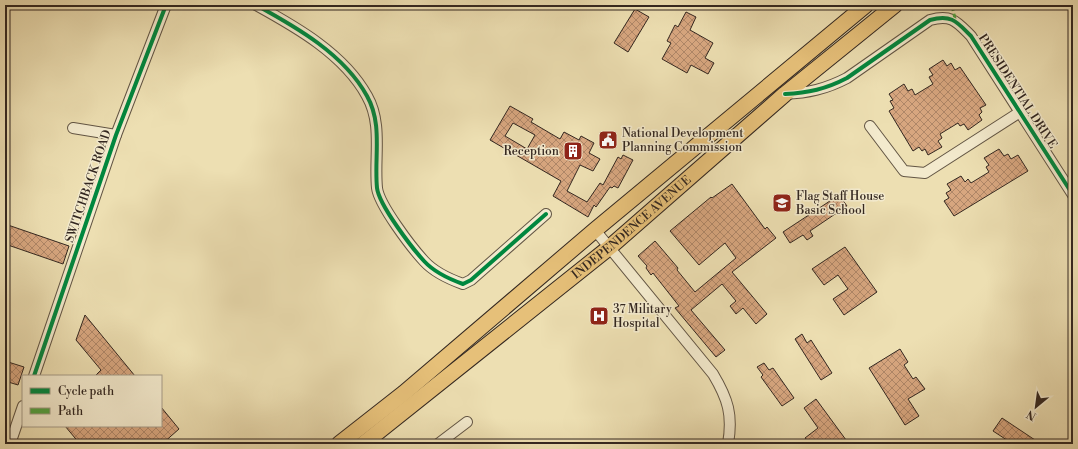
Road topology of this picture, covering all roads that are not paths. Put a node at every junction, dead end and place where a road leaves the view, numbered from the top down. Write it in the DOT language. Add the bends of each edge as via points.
graph roads {
  1 [pos="166,5"];
  2 [pos="256,5"];
  3 [pos="866,5"];
  4 [pos="895,5"];
  5 [pos="786,94"];
  6 [pos="1020,112"];
  7 [pos="870,126"];
  8 [pos="73,128"];
  9 [pos="116,135"];
  10 [pos="1073,195"];
  11 [pos="546,214"];
  12 [pos="595,230"];
  13 [pos="610,247"];
  14 [pos="34,375"];
  15 [pos="22,409"];
  16 [pos="467,422"];
  17 [pos="10,444"];
  18 [pos="339,444"];
  19 [pos="363,444"];
  20 [pos="438,444"];
  21 [pos="728,444"];
  1 -- 9 [label="street, SWITCHBACK ROAD"];
  2 -- 11 [label="street" via="317,43 343,64 358,82 373,110 377,131 377,190 383,204 425,262 439,273 463,284 471,280"];
  3 -- 12 [label="highway, INDEPENDENCE AVENUE"];
  4 -- 5 [label="highway, INDEPENDENCE AVENUE"];
  5 -- 6 [label="street, PRESIDENTIAL DRIVE" via="805,93 833,85 930,20 941,17 955,19 971,36"];
  5 -- 13 [label="highway, INDEPENDENCE AVENUE"];
  6 -- 7 [label="street" via="925,173 904,171"];
  6 -- 10 [label="street, PRESIDENTIAL DRIVE"];
  8 -- 9 [label="street"];
  9 -- 14 [label="street, SWITCHBACK ROAD"];
  12 -- 13 [label="street"];
  12 -- 18 [label="highway, INDEPENDENCE AVENUE" via="404,393"];
  13 -- 19 [label="highway, INDEPENDENCE AVENUE"];
  13 -- 21 [label="street" via="713,374 723,390 731,421"];
  15 -- 17 [label="street"];
  16 -- 20 [label="street"];
}
